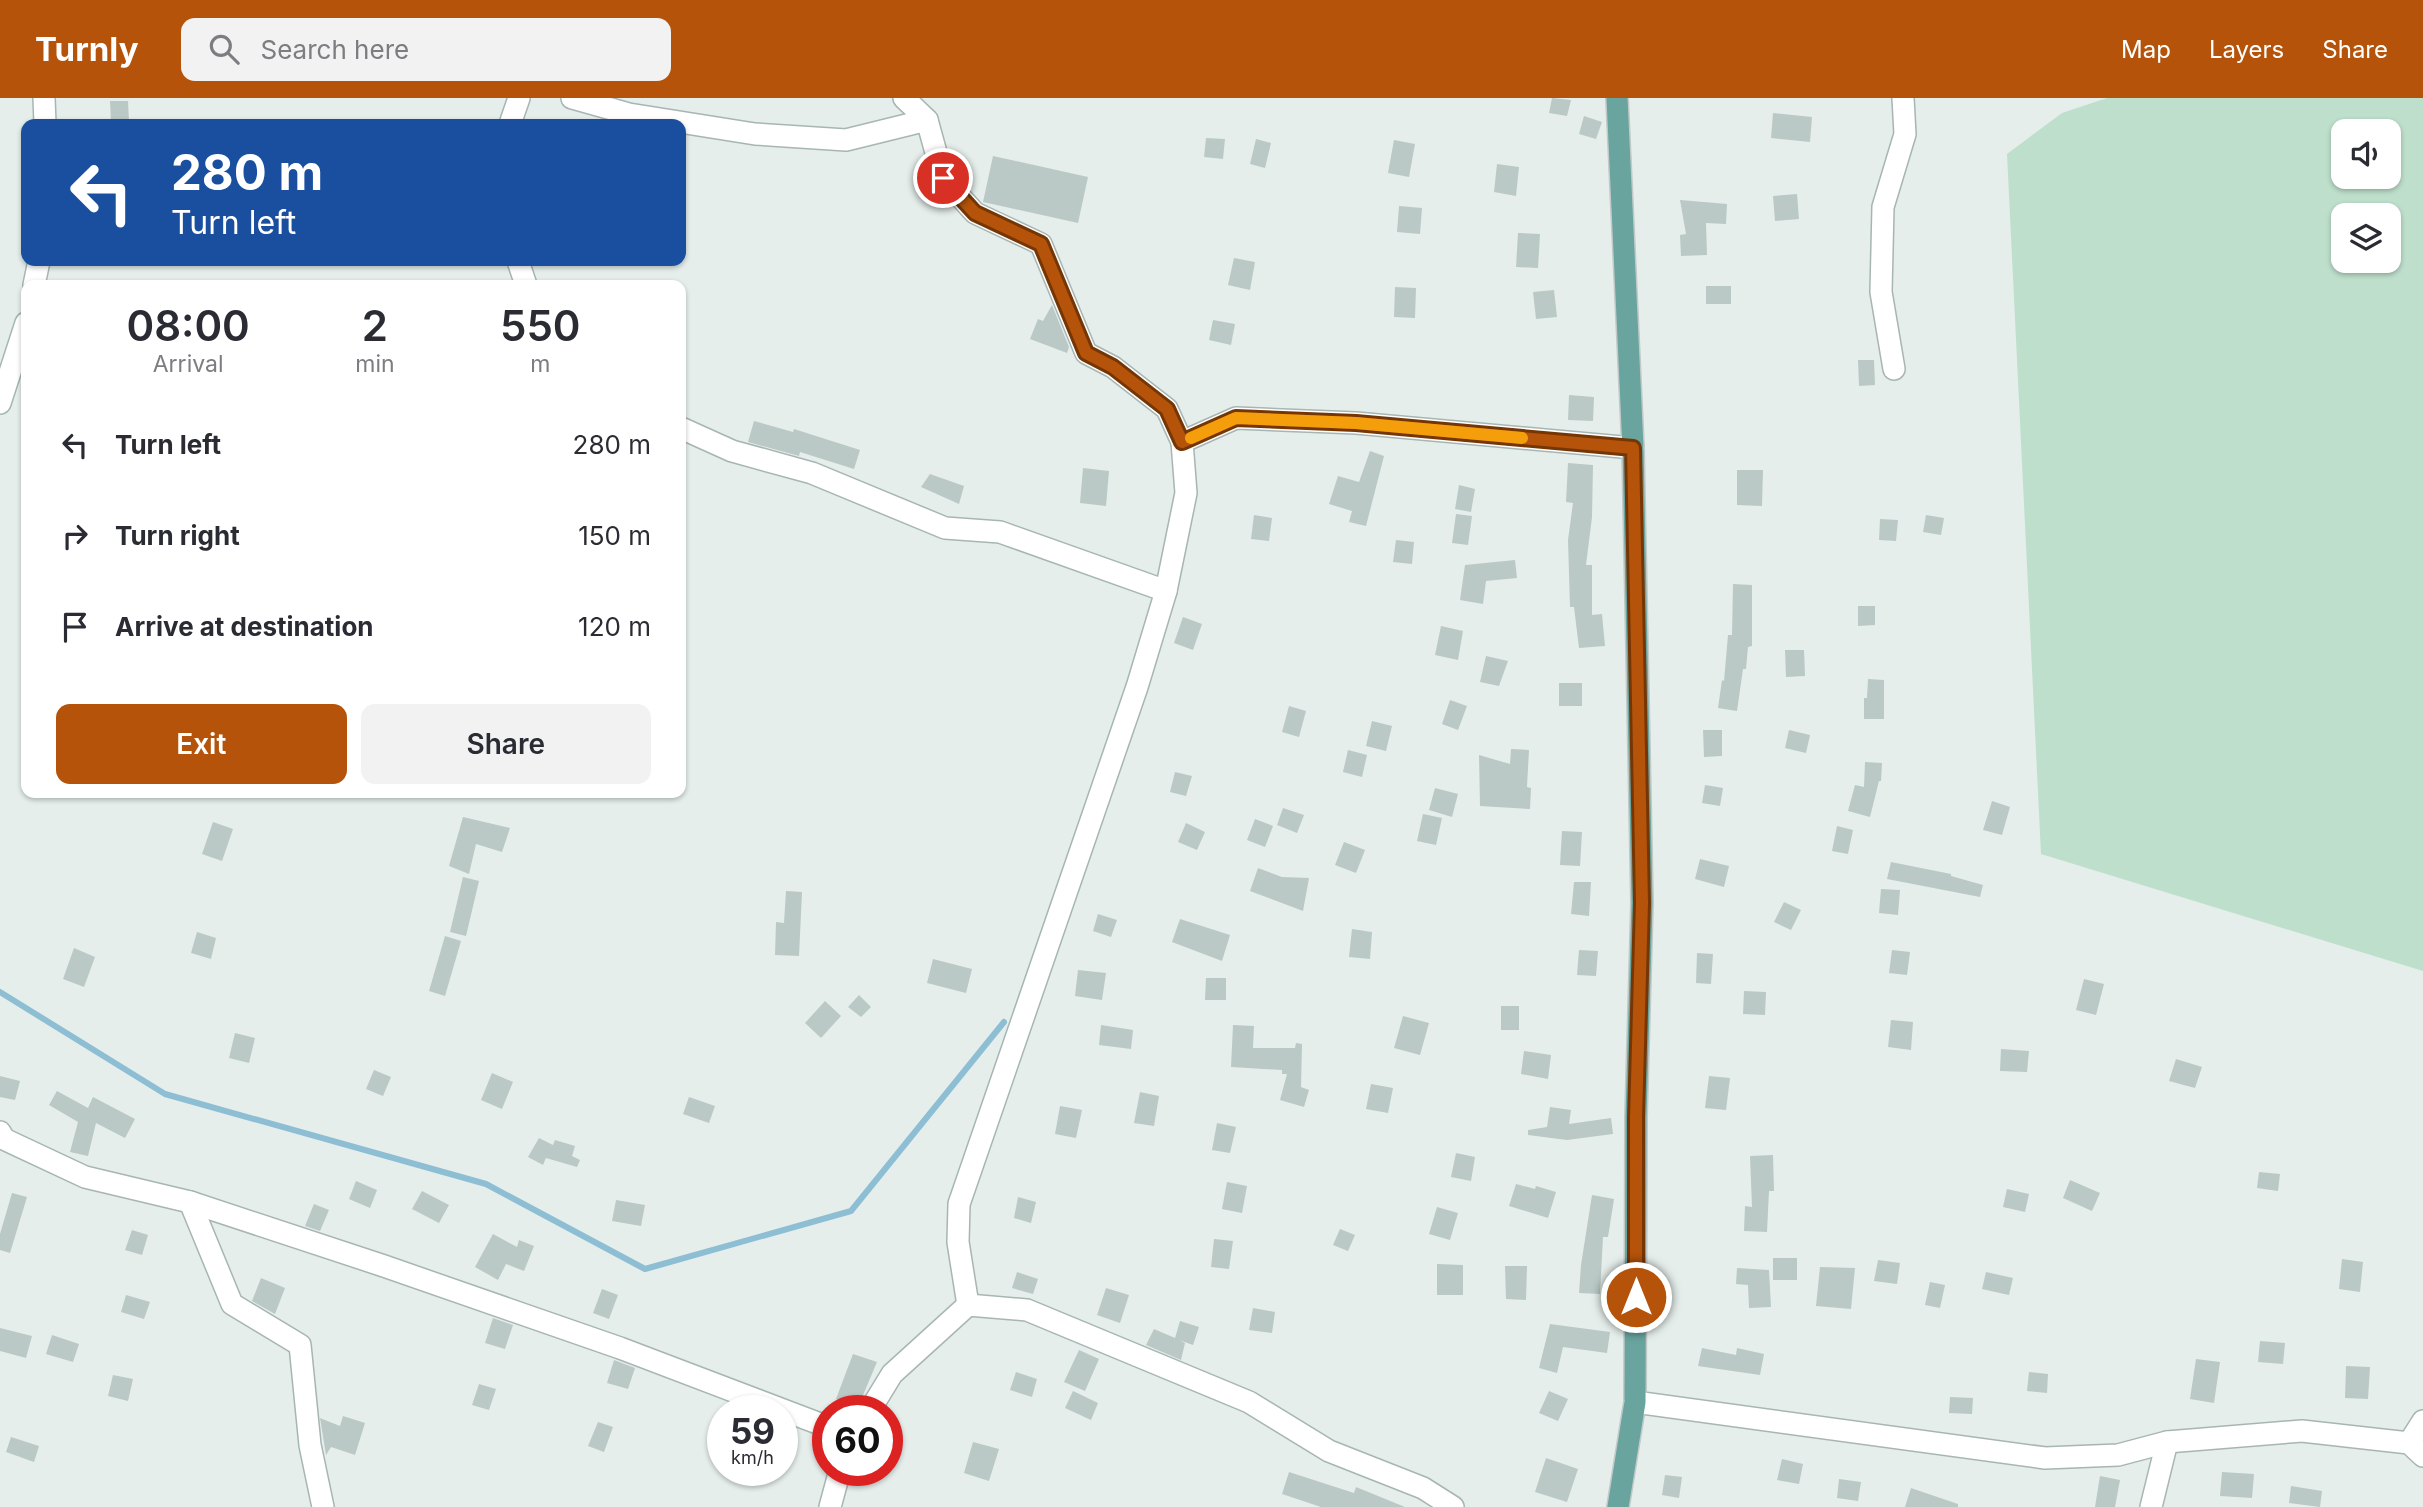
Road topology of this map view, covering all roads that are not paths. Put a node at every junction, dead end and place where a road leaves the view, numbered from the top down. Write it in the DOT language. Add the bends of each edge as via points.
graph roads {
  1 [pos="44,98"];
  2 [pos="519,98"];
  3 [pos="572,98"];
  4 [pos="904,98"];
  5 [pos="1617,98"];
  6 [pos="1903,98"];
  7 [pos="45,119"];
  8 [pos="512,119"];
  9 [pos="660,119"];
  10 [pos="927,120"];
  11 [pos="686,123"];
  12 [pos="21,338"];
  13 [pos="1894,369"];
  14 [pos="0,403"];
  15 [pos="686,430"];
  16 [pos="1182,442"];
  17 [pos="1633,448"];
  18 [pos="1166,591"];
  19 [pos="0,1132"];
  20 [pos="190,1202"];
  21 [pos="968,1305"];
  22 [pos="879,1395"];
  23 [pos="1635,1402"];
  24 [pos="812,1421"];
  25 [pos="2423,1422"];
  26 [pos="2167,1442"];
  27 [pos="2416,1449"];
  28 [pos="836,1486"];
  29 [pos="323,1507"];
  30 [pos="830,1507"];
  31 [pos="1452,1507"];
  32 [pos="1618,1507"];
  33 [pos="2151,1507"];
  1 -- 7 [label="street"];
  2 -- 8 [label="street"];
  3 -- 9 [label="street"];
  4 -- 10 [label="street"];
  5 -- 17 [label="main road"];
  6 -- 13 [label="street" via="1905,134 1883,206 1881,292"];
  10 -- 11 [label="street" via="846,140 754,134"];
  10 -- 16 [label="street" via="943,178 975,213 1041,244 1086,353 1113,367 1167,409"];
  12 -- 14 [label="street"];
  15 -- 18 [label="street" via="732,451 812,473 945,528 1000,532"];
  16 -- 17 [label="street" via="1236,418 1356,423"];
  16 -- 18 [label="street" via="1186,493"];
  17 -- 23 [label="main road" via="1642,903"];
  18 -- 21 [label="street" via="1137,688 959,1204 958,1242"];
  19 -- 20 [label="street" via="4,1139 85,1177"];
  20 -- 24 [label="street" via="620,1348"];
  20 -- 29 [label="street" via="232,1304 300,1345 310,1445"];
  21 -- 22 [label="street" via="892,1374"];
  21 -- 31 [label="street" via="1027,1310 1249,1402 1329,1451 1423,1488"];
  23 -- 26 [label="street" via="2045,1458 2118,1455"];
  23 -- 32 [label="main road"];
  25 -- 27 [label="street"];
  26 -- 27 [label="street" via="2302,1431"];
  26 -- 33 [label="street"];
  28 -- 30 [label="street"];
}
